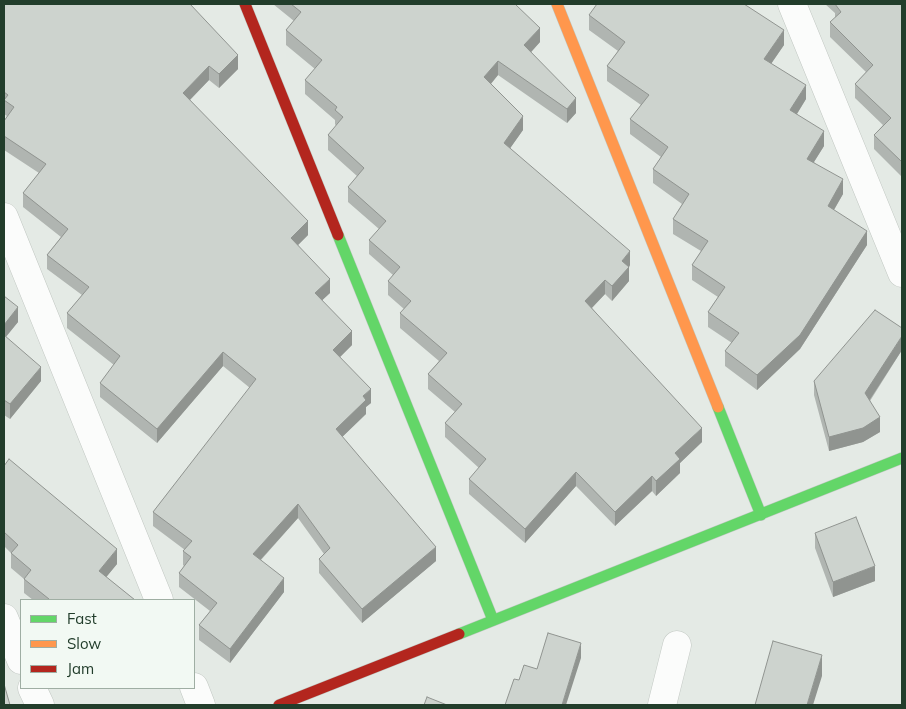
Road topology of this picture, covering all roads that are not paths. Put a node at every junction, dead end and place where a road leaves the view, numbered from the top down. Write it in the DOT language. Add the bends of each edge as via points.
graph roads {
  1 [pos="245,4"];
  2 [pos="557,4"];
  3 [pos="792,4"];
  4 [pos="4,217"];
  5 [pos="902,273"];
  6 [pos="902,458"];
  7 [pos="761,515"];
  8 [pos="159,599"];
  9 [pos="4,618"];
  10 [pos="493,620"];
  11 [pos="677,645"];
  12 [pos="20,658"];
  13 [pos="32,689"];
  14 [pos="195,689"];
  15 [pos="40,705"];
  16 [pos="201,705"];
  17 [pos="279,705"];
  18 [pos="662,705"];
  1 -- 10 [label="street"];
  2 -- 7 [label="street"];
  3 -- 5 [label="street"];
  4 -- 8 [label="street"];
  6 -- 7 [label="street"];
  7 -- 10 [label="street"];
  9 -- 12 [label="street"];
  10 -- 17 [label="street"];
  11 -- 18 [label="street"];
  13 -- 15 [label="street"];
  14 -- 16 [label="street"];
}
